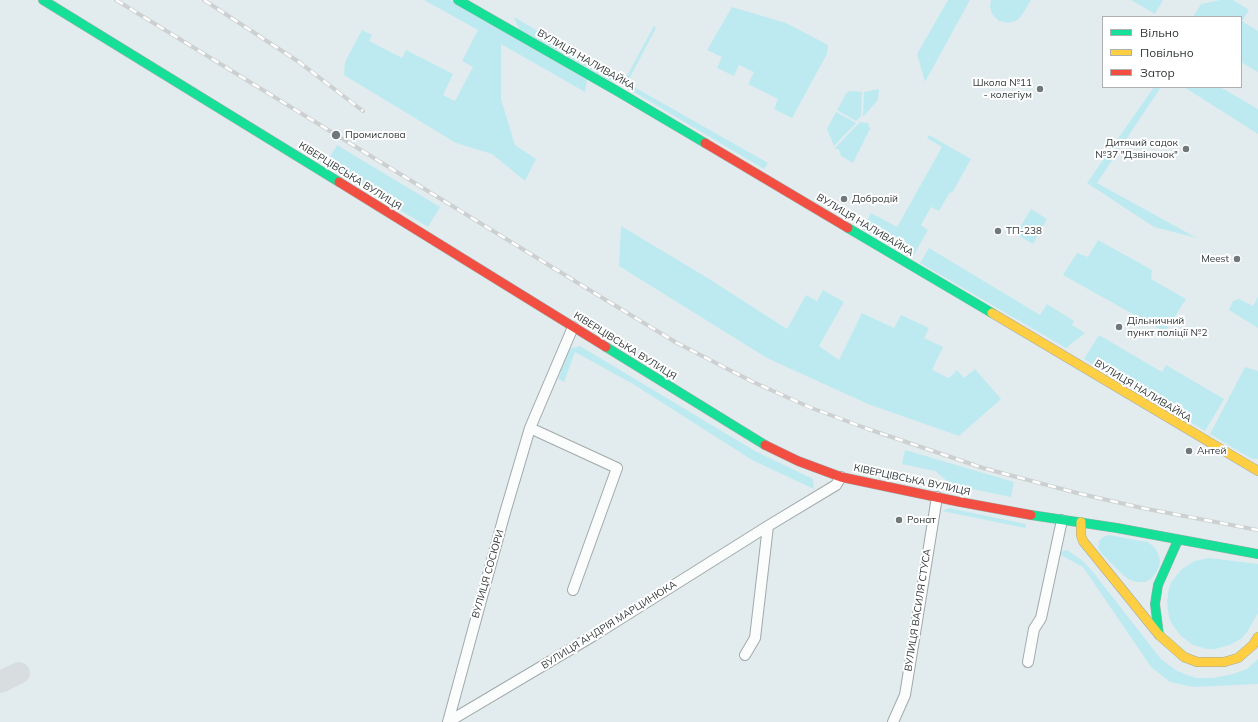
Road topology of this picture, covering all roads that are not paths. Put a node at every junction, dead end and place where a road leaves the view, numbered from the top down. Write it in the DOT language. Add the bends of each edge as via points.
graph roads {
  1 [pos="43,0"];
  2 [pos="458,0"];
  3 [pos="573,327"];
  4 [pos="530,428"];
  5 [pos="1258,472"];
  6 [pos="841,477"];
  7 [pos="937,497"];
  8 [pos="1062,520"];
  9 [pos="1082,522"];
  10 [pos="768,526"];
  11 [pos="1178,540"];
  12 [pos="1258,554"];
  13 [pos="573,590"];
  14 [pos="1159,635"];
  15 [pos="1258,636"];
  16 [pos="745,655"];
  17 [pos="1028,662"];
  18 [pos="448,722"];
  19 [pos="894,722"];
  1 -- 3 [label="main road, КІВЕРЦІВСЬКА ВУЛИЦЯ"];
  2 -- 5 [label="main road, ВУЛИЦЯ НАЛИВАЙКА" via="617,91"];
  3 -- 4 [label="street, ВУЛИЦЯ СОСЮРИ"];
  3 -- 6 [label="main road, КІВЕРЦІВСЬКА ВУЛИЦЯ" via="767,446"];
  4 -- 13 [label="street" via="617,468"];
  4 -- 18 [label="street, ВУЛИЦЯ СОСЮРИ"];
  6 -- 7 [label="main road, КІВЕРЦІВСЬКА ВУЛИЦЯ"];
  6 -- 10 [label="street, ВУЛИЦЯ АНДРІЯ МАРЦИНЮКА" via="836,485"];
  7 -- 8 [label="main road, КІВЕРЦІВСЬКА ВУЛИЦЯ"];
  7 -- 19 [label="street, ВУЛИЦЯ ВАСИЛЯ СТУСА" via="905,695"];
  8 -- 9 [label="main road, КІВЕРЦІВСЬКА ВУЛИЦЯ"];
  8 -- 17 [label="street" via="1041,618 1034,629"];
  9 -- 11 [label="main road, КІВЕРЦІВСЬКА ВУЛИЦЯ"];
  9 -- 14 [label="main road" via="1081,535 1084,541"];
  10 -- 16 [label="street" via="755,638"];
  10 -- 18 [label="street, ВУЛИЦЯ АНДРІЯ МАРЦИНЮКА" via="593,636"];
  11 -- 12 [label="main road, КІВЕРЦІВСЬКА ВУЛИЦЯ"];
  11 -- 14 [label="main road" via="1158,585 1155,604"];
  14 -- 15 [label="main road" via="1184,657 1197,662 1224,662 1238,658 1253,645"];
}
